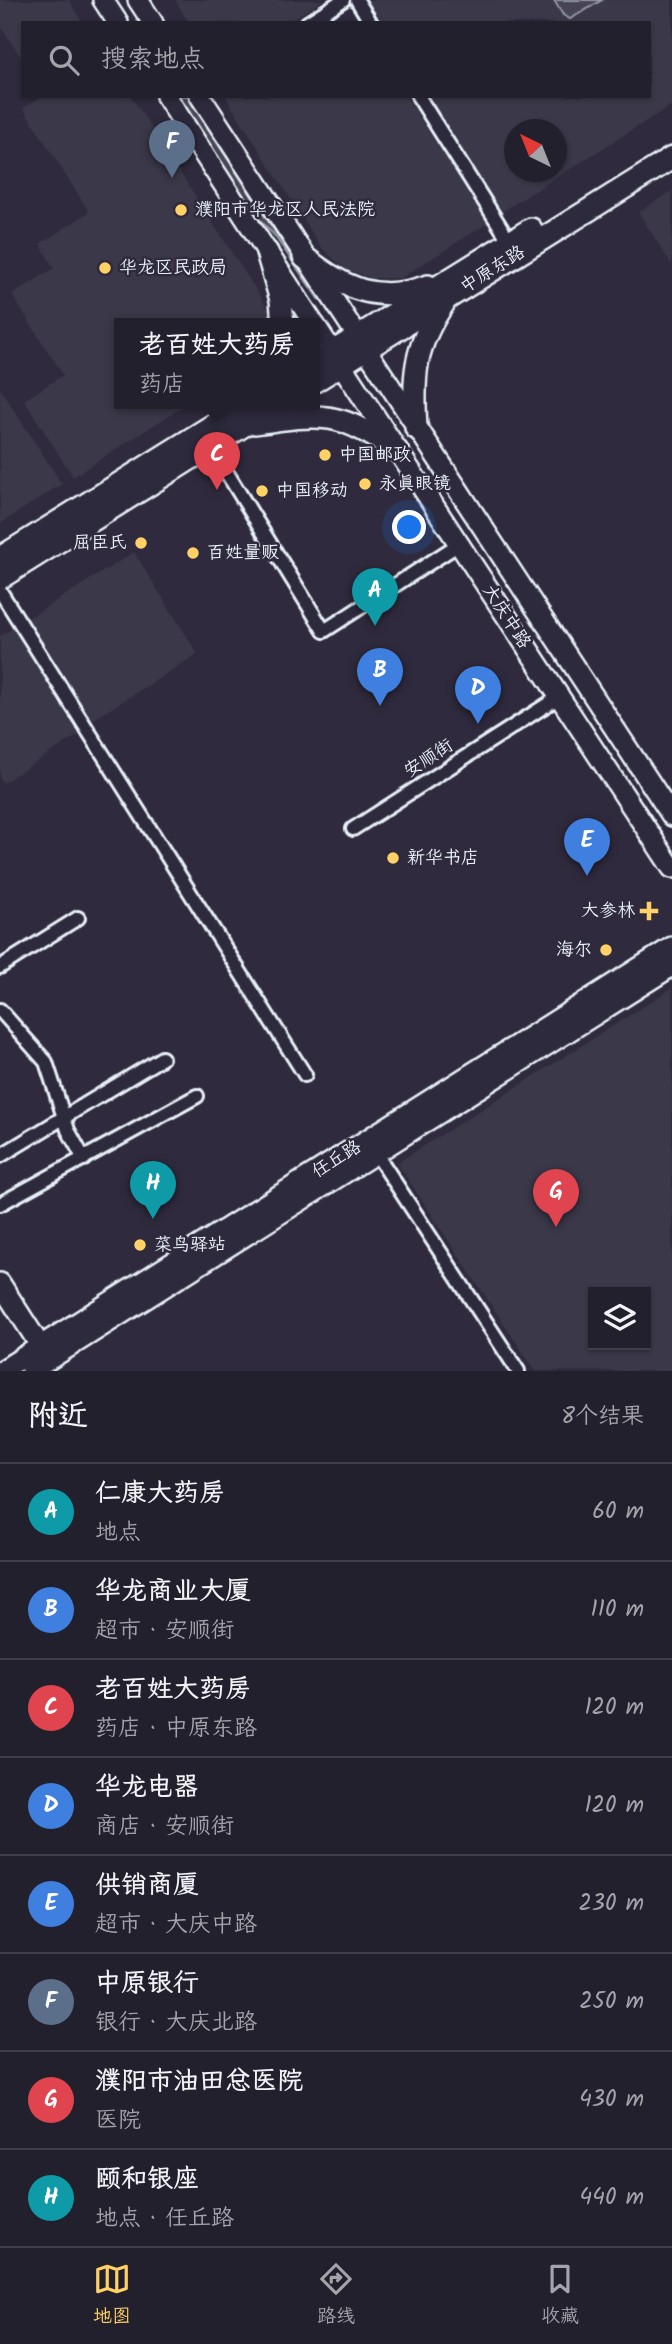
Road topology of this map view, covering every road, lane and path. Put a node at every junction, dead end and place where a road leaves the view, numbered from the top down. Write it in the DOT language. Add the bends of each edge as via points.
graph roads {
  1 [pos="103,0"];
  2 [pos="138,0"];
  3 [pos="343,0"];
  4 [pos="356,0"];
  5 [pos="117,21"];
  6 [pos="152,21"];
  7 [pos="310,21"];
  8 [pos="370,21"];
  9 [pos="167,98"];
  10 [pos="201,98"];
  11 [pos="419,98"];
  12 [pos="672,142"];
  13 [pos="672,158"];
  14 [pos="510,242"];
  15 [pos="267,252"];
  16 [pos="304,257"];
  17 [pos="453,277"];
  18 [pos="447,299"];
  19 [pos="282,318"];
  20 [pos="309,318"];
  21 [pos="320,339"];
  22 [pos="361,344"];
  23 [pos="329,360"];
  24 [pos="247,414"];
  25 [pos="416,428"];
  26 [pos="211,447"];
  27 [pos="397,450"];
  28 [pos="459,544"];
  29 [pos="0,558"];
  30 [pos="0,578"];
  31 [pos="0,591"];
  32 [pos="559,697"];
  33 [pos="672,816"];
  34 [pos="353,829"];
  35 [pos="672,868"];
  36 [pos="78,918"];
  37 [pos="672,947"];
  38 [pos="672,965"];
  39 [pos="0,967"];
  40 [pos="0,1010"];
  41 [pos="162,1058"];
  42 [pos="305,1074"];
  43 [pos="197,1096"];
  44 [pos="64,1117"];
  45 [pos="377,1155"];
  46 [pos="0,1156"];
  47 [pos="84,1159"];
  48 [pos="0,1204"];
  49 [pos="0,1283"];
  50 [pos="48,1359"];
  51 [pos="1,1371"];
  52 [pos="31,1371"];
  53 [pos="518,1371"];
  1 -- 5 [label="main road"];
  2 -- 6 [label="main road"];
  3 -- 7 [label="street"];
  4 -- 8 [label="street"];
  9 -- 15 [label="main road, 大庆中路"];
  10 -- 16 [label="main road, 大庆中路"];
  11 -- 14 [label="street"];
  12 -- 14 [label="main road, 中原东路"];
  13 -- 18 [label="main road, 中原东路"];
  14 -- 17 [label="main road, 中原东路"];
  15 -- 19 [label="main road"];
  15 -- 20 [label="main road, 大庆中路"];
  16 -- 17 [label="main road" via="353,290 410,292"];
  16 -- 22 [label="main road, 大庆中路"];
  17 -- 22 [label="main road, 中原东路"];
  18 -- 22 [label="main road, 中原东路"];
  18 -- 25 [label="main road" via="417,357"];
  21 -- 23 [label="main road, 大庆中路"];
  22 -- 23 [label="main road, 中原东路"];
  22 -- 25 [label="main road, 大庆中路"];
  23 -- 27 [label="main road, 大庆中路"];
  24 -- 26 [label="main road"];
  24 -- 27 [label="main road" via="342,418"];
  24 -- 29 [label="main road"];
  25 -- 33 [label="main road, 大庆中路"];
  26 -- 28 [label="street" via="324,631"];
  26 -- 30 [label="main road"];
  27 -- 28 [label="main road, 大庆中路"];
  28 -- 32 [label="main road, 大庆中路"];
  31 -- 42 [label="street"];
  32 -- 34 [label="street, 安顺街"];
  32 -- 35 [label="main road, 大庆中路"];
  36 -- 39 [label="street"];
  37 -- 50 [label="main road, 任丘路"];
  38 -- 45 [label="main road, 任丘路"];
  40 -- 44 [label="street" via="46,1062"];
  41 -- 44 [label="street"];
  43 -- 47 [label="street"];
  44 -- 46 [label="street"];
  44 -- 47 [label="street"];
  45 -- 50 [label="main road, 任丘路"];
  45 -- 53 [label="street"];
  47 -- 48 [label="street"];
  49 -- 50 [label="main road"];
  50 -- 51 [label="main road, 任丘路"];
  50 -- 52 [label="main road, 任丘路"];
}
